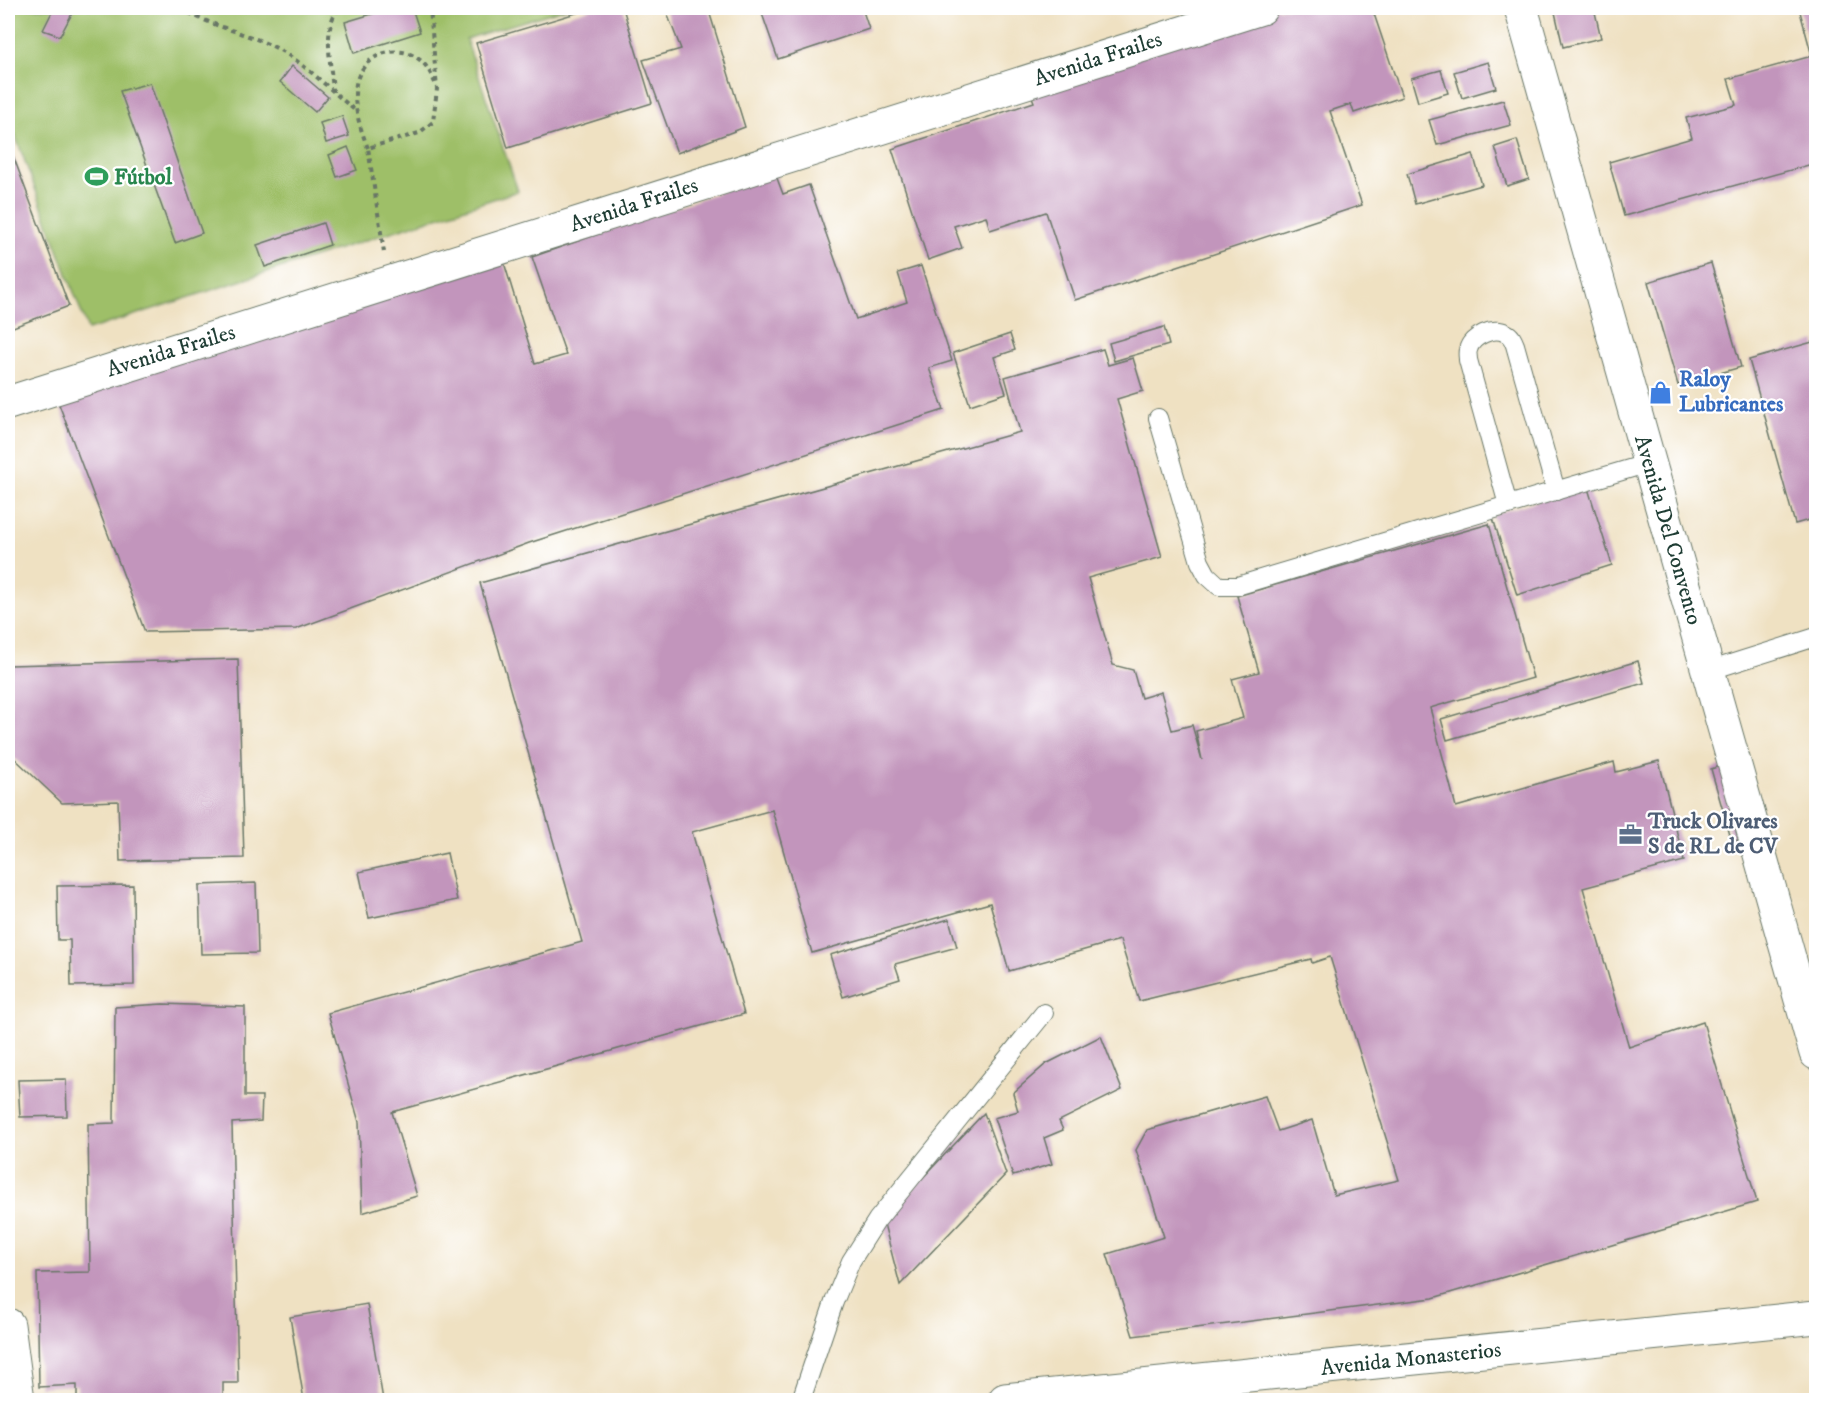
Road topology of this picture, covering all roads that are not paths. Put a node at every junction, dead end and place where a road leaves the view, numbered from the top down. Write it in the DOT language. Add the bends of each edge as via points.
graph roads {
  1 [pos="1261,8"];
  2 [pos="1521,8"];
  3 [pos="8,403"];
  4 [pos="1158,418"];
  5 [pos="1650,463"];
  6 [pos="1556,491"];
  7 [pos="1508,505"];
  8 [pos="1816,637"];
  9 [pos="1708,671"];
  10 [pos="1044,1013"];
  11 [pos="1816,1053"];
  12 [pos="1816,1317"];
  13 [pos="8,1325"];
  14 [pos="18,1401"];
  15 [pos="801,1401"];
  16 [pos="1005,1401"];
  1 -- 3 [label="street, Avenida Frailes"];
  2 -- 5 [label="street, Avenida Del Convento"];
  4 -- 7 [label="lane" via="1200,562 1219,586 1237,586"];
  5 -- 6 [label="lane"];
  5 -- 9 [label="street, Avenida Del Convento"];
  6 -- 7 [label="lane"];
  6 -- 7 [label="lane" via="1515,345 1505,332 1481,335 1468,349 1468,360"];
  8 -- 9 [label="lane"];
  9 -- 11 [label="street, Avenida Del Convento"];
  10 -- 15 [label="lane" via="877,1220 852,1261 834,1302"];
  12 -- 16 [label="street, Avenida Monasterios"];
  13 -- 14 [label="street"];
}
